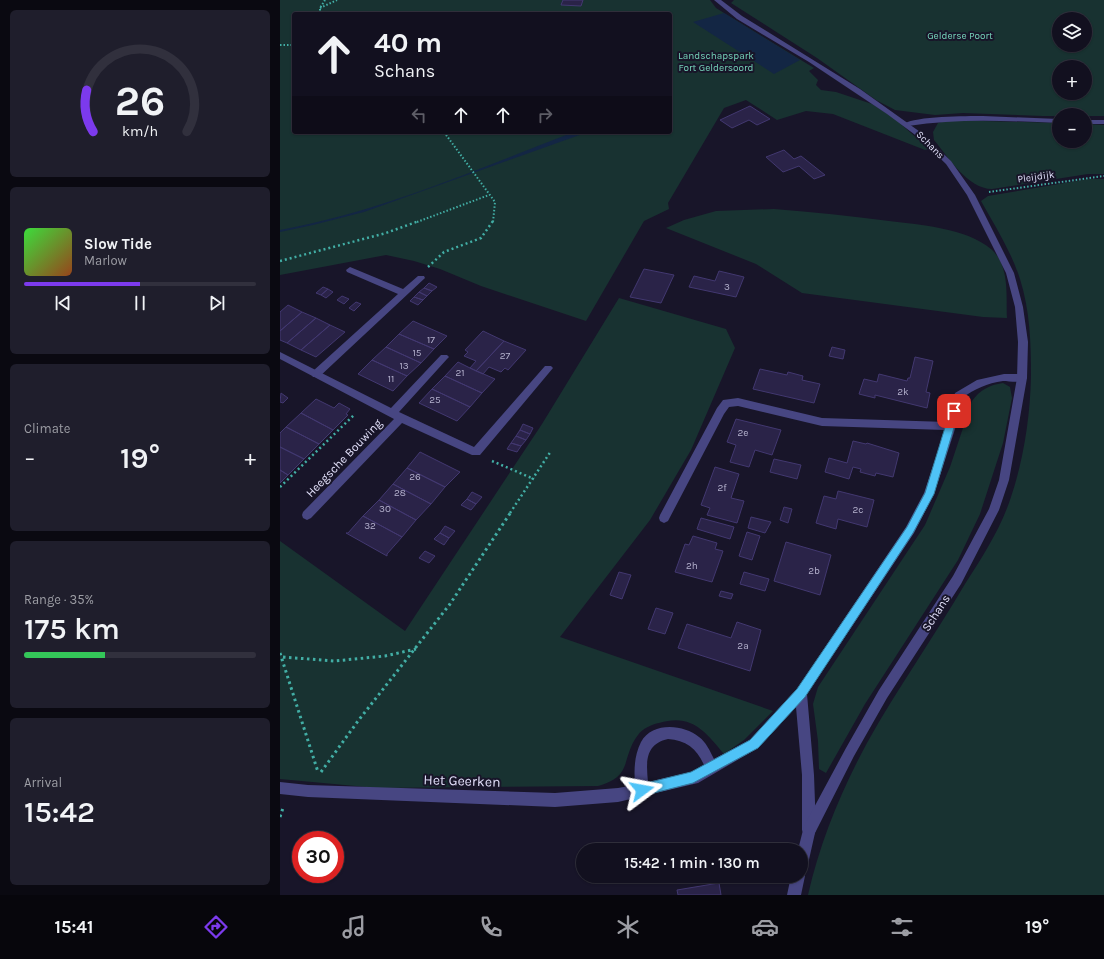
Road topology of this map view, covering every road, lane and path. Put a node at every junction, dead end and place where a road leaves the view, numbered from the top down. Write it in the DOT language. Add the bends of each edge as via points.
graph roads {
  1 [pos="325,0"];
  2 [pos="337,0"];
  3 [pos="717,0"];
  4 [pos="320,8"];
  5 [pos="320,12"];
  6 [pos="280,45"];
  7 [pos="292,46"];
  8 [pos="1052,121"];
  9 [pos="1092,122"];
  10 [pos="1104,122"];
  11 [pos="908,124"];
  12 [pos="445,134"];
  13 [pos="1104,176"];
  14 [pos="489,195"];
  15 [pos="971,195"];
  16 [pos="280,261"];
  17 [pos="350,270"];
  18 [pos="420,278"];
  19 [pos="404,293"];
  20 [pos="280,355"];
  21 [pos="444,357"];
  22 [pos="548,368"];
  23 [pos="316,374"];
  24 [pos="1022,378"];
  25 [pos="368,401"];
  26 [pos="396,416"];
  27 [pos="951,426"];
  28 [pos="551,451"];
  29 [pos="506,467"];
  30 [pos="534,479"];
  31 [pos="280,487"];
  32 [pos="307,515"];
  33 [pos="664,518"];
  34 [pos="416,649"];
  35 [pos="280,653"];
  36 [pos="282,657"];
  37 [pos="801,693"];
  38 [pos="712,767"];
  39 [pos="280,788"];
  40 [pos="642,790"];
  41 [pos="809,831"];
  42 [pos="806,843"];
  43 [pos="797,883"];
  44 [pos="794,895"];
  1 -- 4 [label="path"];
  2 -- 4 [label="path"];
  3 -- 11 [label="street, Schans" via="730,11 807,56"];
  4 -- 5 [label="path"];
  6 -- 7 [label="path"];
  8 -- 11 [label="street" via="967,117 940,118"];
  9 -- 10 [label="street"];
  11 -- 15 [label="street, Schans" via="934,148"];
  12 -- 14 [label="path"];
  13 -- 15 [label="path, Pleijdijk"];
  14 -- 16 [label="path" via="386,233"];
  14 -- 18 [label="path" via="496,209 486,236 471,244 444,252 421,273"];
  15 -- 24 [label="street, Schans" via="1010,273 1020,307 1023,342"];
  17 -- 19 [label="street"];
  18 -- 19 [label="street"];
  19 -- 23 [label="street"];
  20 -- 23 [label="street, Heegsche Bouwing"];
  21 -- 26 [label="street, Heegsche Bouwing"];
  22 -- 26 [label="street, Heegsche Bouwing" via="476,452"];
  23 -- 25 [label="street, Heegsche Bouwing"];
  24 -- 27 [label="street" via="1001,377 973,385 958,396"];
  24 -- 41 [label="street, Schans" via="1004,480 994,510 957,580 857,739"];
  25 -- 26 [label="street, Heegsche Bouwing"];
  25 -- 31 [label="path, Heegsche Bouwing"];
  26 -- 32 [label="street, Heegsche Bouwing"];
  27 -- 33 [label="street" via="822,422 738,402 726,403"];
  27 -- 37 [label="street" via="929,494 910,530"];
  28 -- 30 [label="path"];
  29 -- 30 [label="path"];
  30 -- 34 [label="path" via="450,604"];
  34 -- 36 [label="path" via="385,656 334,661"];
  34 -- 36 [label="path" via="319,774"];
  35 -- 36 [label="path"];
  37 -- 38 [label="street, Het Geerken" via="754,744"];
  37 -- 41 [label="street, Schans" via="808,775"];
  38 -- 40 [label="street, Het Geerken" via="693,778"];
  38 -- 40 [label="street" via="701,747 687,736 670,732 657,735 648,743 642,754"];
  39 -- 40 [label="street, Het Geerken" via="555,800 618,795"];
  41 -- 42 [label="street, Schans"];
  43 -- 44 [label="street"];
}
